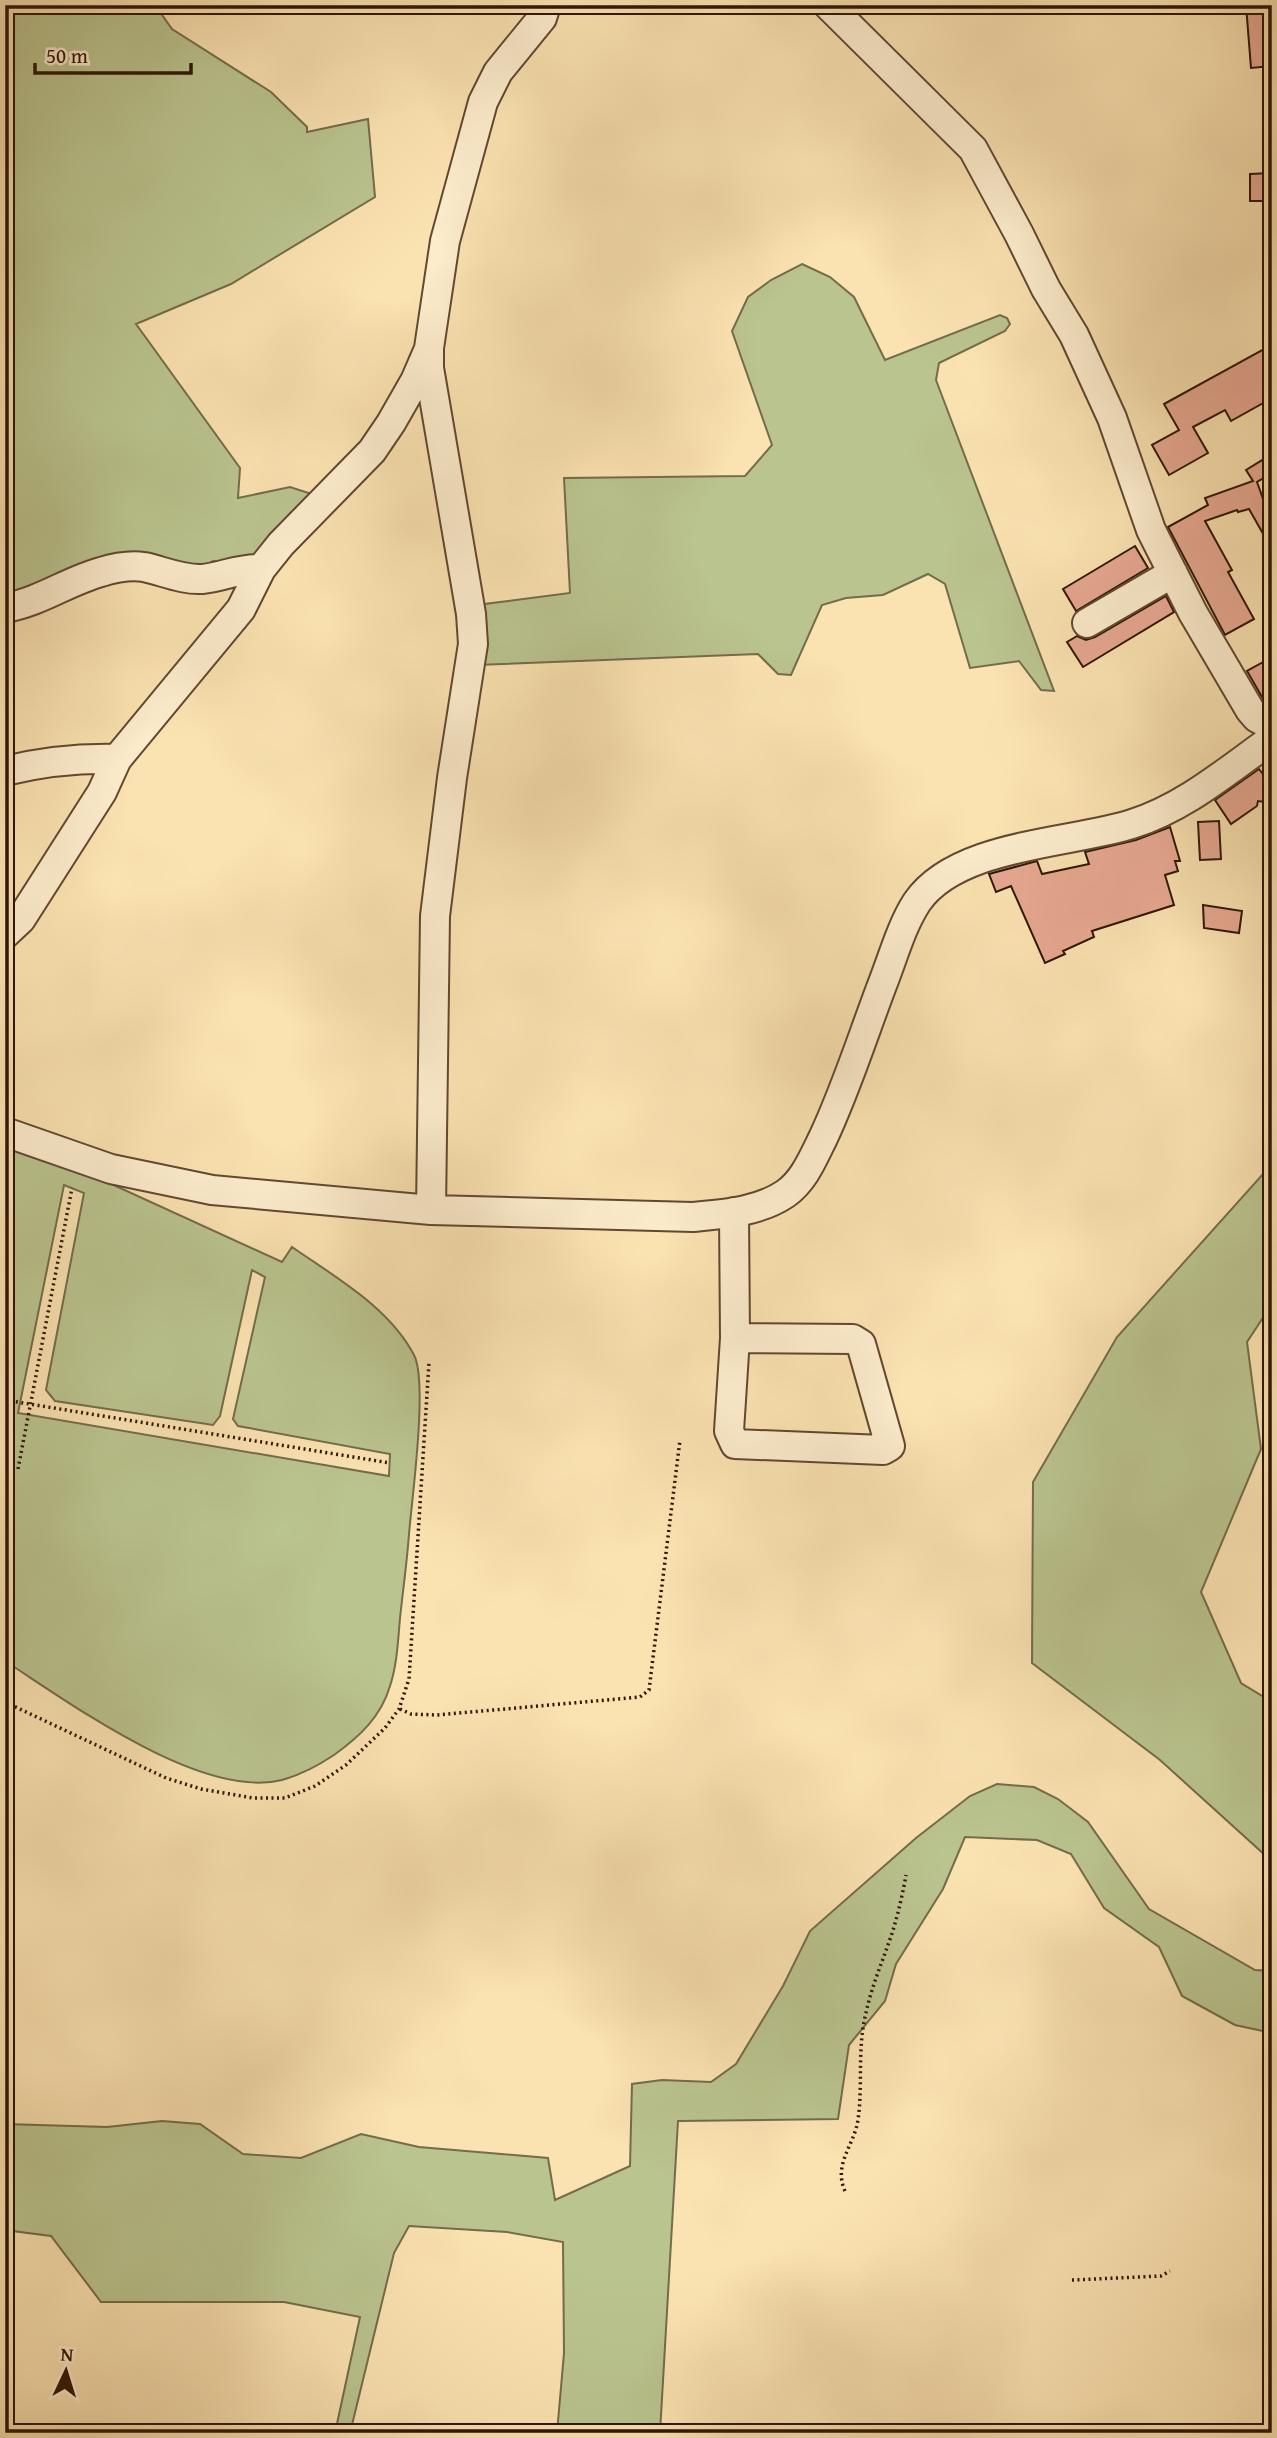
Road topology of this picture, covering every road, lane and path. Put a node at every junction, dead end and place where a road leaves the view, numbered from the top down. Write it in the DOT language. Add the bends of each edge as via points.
graph roads {
  1 [pos="546,5"];
  2 [pos="828,5"];
  3 [pos="429,348"];
  4 [pos="261,569"];
  5 [pos="1173,573"];
  6 [pos="5,608"];
  7 [pos="1087,623"];
  8 [pos="1272,726"];
  9 [pos="1272,739"];
  10 [pos="117,760"];
  11 [pos="5,771"];
  12 [pos="5,934"];
  13 [pos="5,1132"];
  14 [pos="72,1188"];
  15 [pos="431,1210"];
  16 [pos="734,1212"];
  17 [pos="735,1338"];
  18 [pos="429,1362"];
  19 [pos="5,1400"];
  20 [pos="30,1404"];
  21 [pos="680,1440"];
  22 [pos="390,1463"];
  23 [pos="18,1469"];
  24 [pos="5,1702"];
  25 [pos="399,1709"];
  26 [pos="906,1875"];
  27 [pos="845,2191"];
  28 [pos="1170,2271"];
  29 [pos="1072,2280"];
  1 -- 3 [label="street" via="542,18 498,72 483,102 446,241"];
  2 -- 5 [label="street" via="973,149 1074,335 1112,418 1151,530"];
  3 -- 4 [label="street" via="372,452"];
  3 -- 15 [label="street" via="473,644 435,916"];
  4 -- 6 [label="street" via="202,579 122,567"];
  4 -- 10 [label="street" via="241,609"];
  5 -- 7 [label="street"];
  5 -- 8 [label="street" via="1250,710"];
  9 -- 16 [label="street" via="1181,804 1132,824 998,853 945,874 929,888 902,932 811,1164 784,1194"];
  10 -- 11 [label="street" via="33,764"];
  10 -- 12 [label="street" via="102,792 21,919"];
  13 -- 15 [label="street" via="111,1169 212,1190"];
  14 -- 20 [label="path"];
  15 -- 16 [label="street" via="693,1217"];
  16 -- 17 [label="street"];
  17 -- 17 [label="street" via="729,1431 735,1444 883,1450 890,1446 862,1344 853,1339"];
  18 -- 25 [label="path" via="409,1679"];
  19 -- 20 [label="path"];
  20 -- 22 [label="path"];
  20 -- 23 [label="path"];
  21 -- 25 [label="path" via="649,1690 640,1697 437,1715"];
  24 -- 25 [label="path" via="166,1778 253,1798 285,1798 314,1786 346,1765"];
  26 -- 27 [label="path" via="866,2013 860,2045 858,2122 840,2168"];
  28 -- 29 [label="path" via="1161,2276"];
}
